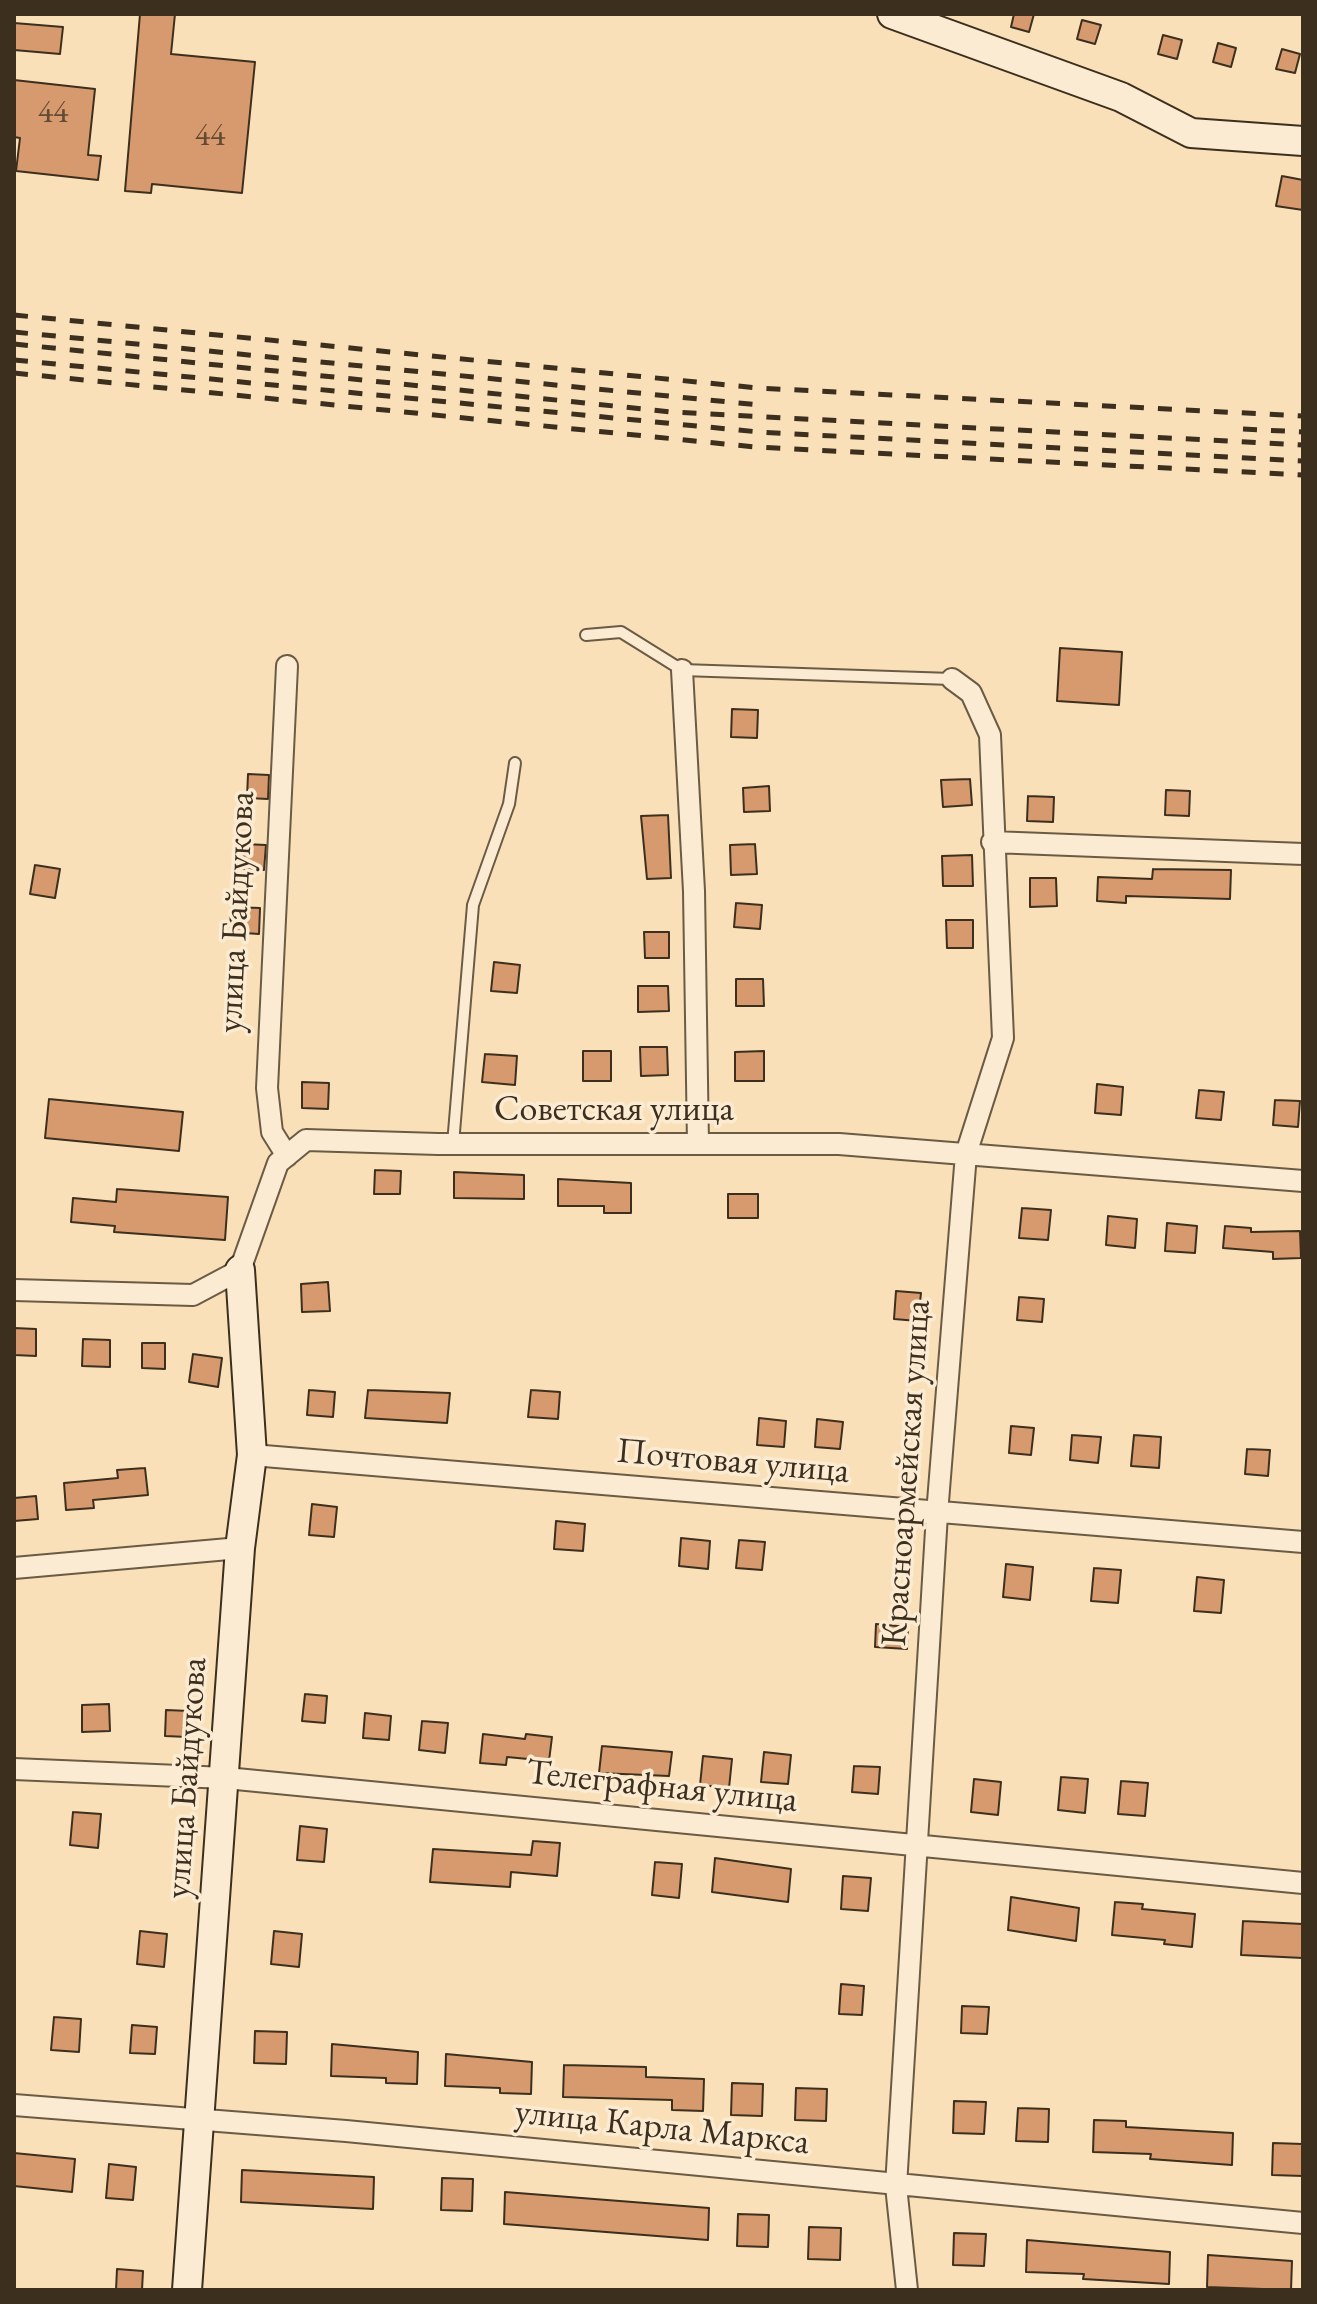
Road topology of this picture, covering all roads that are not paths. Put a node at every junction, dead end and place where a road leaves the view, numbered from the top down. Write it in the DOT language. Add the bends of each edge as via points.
graph roads {
  1 [pos="899,16"];
  2 [pos="1303,141"];
  3 [pos="586,635"];
  4 [pos="287,666"];
  5 [pos="682,670"];
  6 [pos="952,679"];
  7 [pos="515,763"];
  8 [pos="995,842"];
  9 [pos="1303,854"];
  10 [pos="453,1144"];
  11 [pos="698,1144"];
  12 [pos="966,1154"];
  13 [pos="287,1156"];
  14 [pos="1303,1181"];
  15 [pos="240,1270"];
  16 [pos="14,1290"];
  17 [pos="252,1455"];
  18 [pos="937,1514"];
  19 [pos="1303,1542"];
  20 [pos="240,1548"];
  21 [pos="14,1568"];
  22 [pos="14,1769"];
  23 [pos="226,1778"];
  24 [pos="914,1847"];
  25 [pos="1303,1883"];
  26 [pos="14,2105"];
  27 [pos="202,2120"];
  28 [pos="896,2186"];
  29 [pos="1303,2223"];
  30 [pos="187,2290"];
  31 [pos="907,2290"];
  1 -- 2 [label="street" via="1121,97 1191,133"];
  3 -- 5 [label="lane" via="621,632"];
  4 -- 13 [label="street, улица Байдукова" via="267,1088 272,1132"];
  5 -- 6 [label="lane"];
  5 -- 11 [label="street" via="694,891"];
  6 -- 8 [label="street, Красноармейская улица" via="971,693 990,735"];
  7 -- 10 [label="lane" via="509,804 473,905"];
  8 -- 9 [label="street"];
  8 -- 12 [label="street, Красноармейская улица" via="1003,1038"];
  10 -- 11 [label="street, Советская улица"];
  10 -- 13 [label="street, Советская улица" via="306,1140"];
  11 -- 12 [label="street, Советская улица" via="839,1144"];
  12 -- 14 [label="street, Советская улица"];
  12 -- 18 [label="street, Красноармейская улица"];
  13 -- 15 [label="street" via="278,1163"];
  15 -- 16 [label="street" via="193,1295"];
  15 -- 17 [label="street, улица Байдукова"];
  17 -- 18 [label="street, Почтовая улица"];
  17 -- 20 [label="street, улица Байдукова"];
  18 -- 19 [label="street, Почтовая улица"];
  18 -- 24 [label="street, Красноармейская улица"];
  20 -- 21 [label="street"];
  20 -- 23 [label="street, улица Байдукова"];
  22 -- 23 [label="street, Телеграфная улица"];
  23 -- 24 [label="street, Телеграфная улица"];
  23 -- 27 [label="street, улица Байдукова"];
  24 -- 25 [label="street, Телеграфная улица"];
  24 -- 28 [label="street, Красноармейская улица"];
  26 -- 27 [label="street, улица Карла Маркса"];
  27 -- 28 [label="street, улица Карла Маркса"];
  27 -- 30 [label="street, улица Байдукова"];
  28 -- 29 [label="street, улица Карла Маркса"];
  28 -- 31 [label="street, Красноармейская улица"];
}
